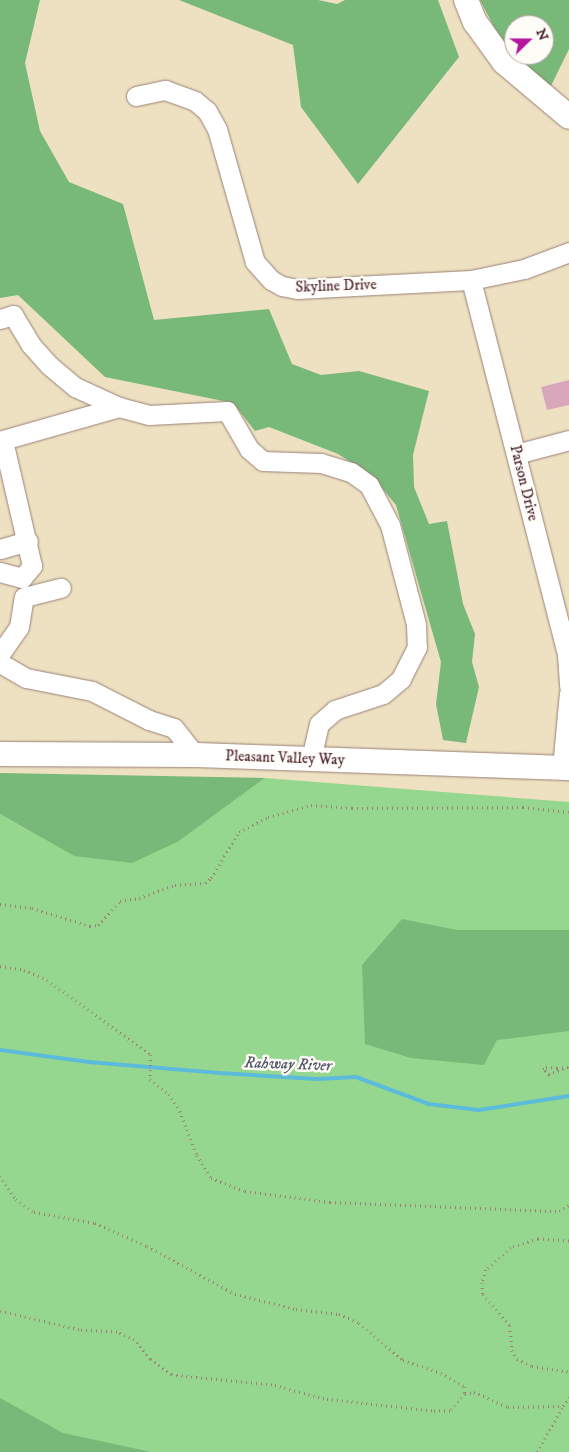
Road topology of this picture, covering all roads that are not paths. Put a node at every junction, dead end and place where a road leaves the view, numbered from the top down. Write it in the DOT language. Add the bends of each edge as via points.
graph roads {
  1 [pos="466,0"];
  2 [pos="136,96"];
  3 [pos="569,117"];
  4 [pos="569,252"];
  5 [pos="471,280"];
  6 [pos="0,320"];
  7 [pos="119,407"];
  8 [pos="569,440"];
  9 [pos="516,454"];
  10 [pos="28,541"];
  11 [pos="0,549"];
  12 [pos="0,572"];
  13 [pos="60,588"];
  14 [pos="0,654"];
  15 [pos="0,663"];
  16 [pos="569,687"];
  17 [pos="569,693"];
  18 [pos="0,754"];
  19 [pos="195,755"];
  20 [pos="311,759"];
  21 [pos="566,768"];
  1 -- 3 [label="main road" via="475,22 504,62"];
  2 -- 5 [label="street, Skyline Drive" via="165,90 187,97 207,111 217,129 249,247 255,262 271,280 297,289"];
  4 -- 5 [label="street, Skyline Drive" via="524,269"];
  5 -- 9 [label="street, Parson Drive"];
  6 -- 7 [label="street" via="13,316 31,345 50,366 75,386"];
  7 -- 10 [label="street" via="3,440"];
  7 -- 20 [label="street" via="149,415 227,411 249,449 263,461 320,463 351,472 369,485 380,502 390,525 416,624 417,647 411,664 383,694 335,710 319,724"];
  8 -- 9 [label="street"];
  9 -- 16 [label="street, Parson Drive" via="567,655"];
  10 -- 11 [label="street"];
  10 -- 12 [label="street" via="32,557 29,573 22,578"];
  13 -- 14 [label="street" via="24,597 19,626"];
  15 -- 19 [label="street" via="26,678 92,691 149,720 174,728"];
  17 -- 21 [label="street"];
  18 -- 19 [label="main road, Pleasant Valley Way"];
  19 -- 20 [label="main road, Pleasant Valley Way"];
  20 -- 21 [label="main road, Pleasant Valley Way"];
}
